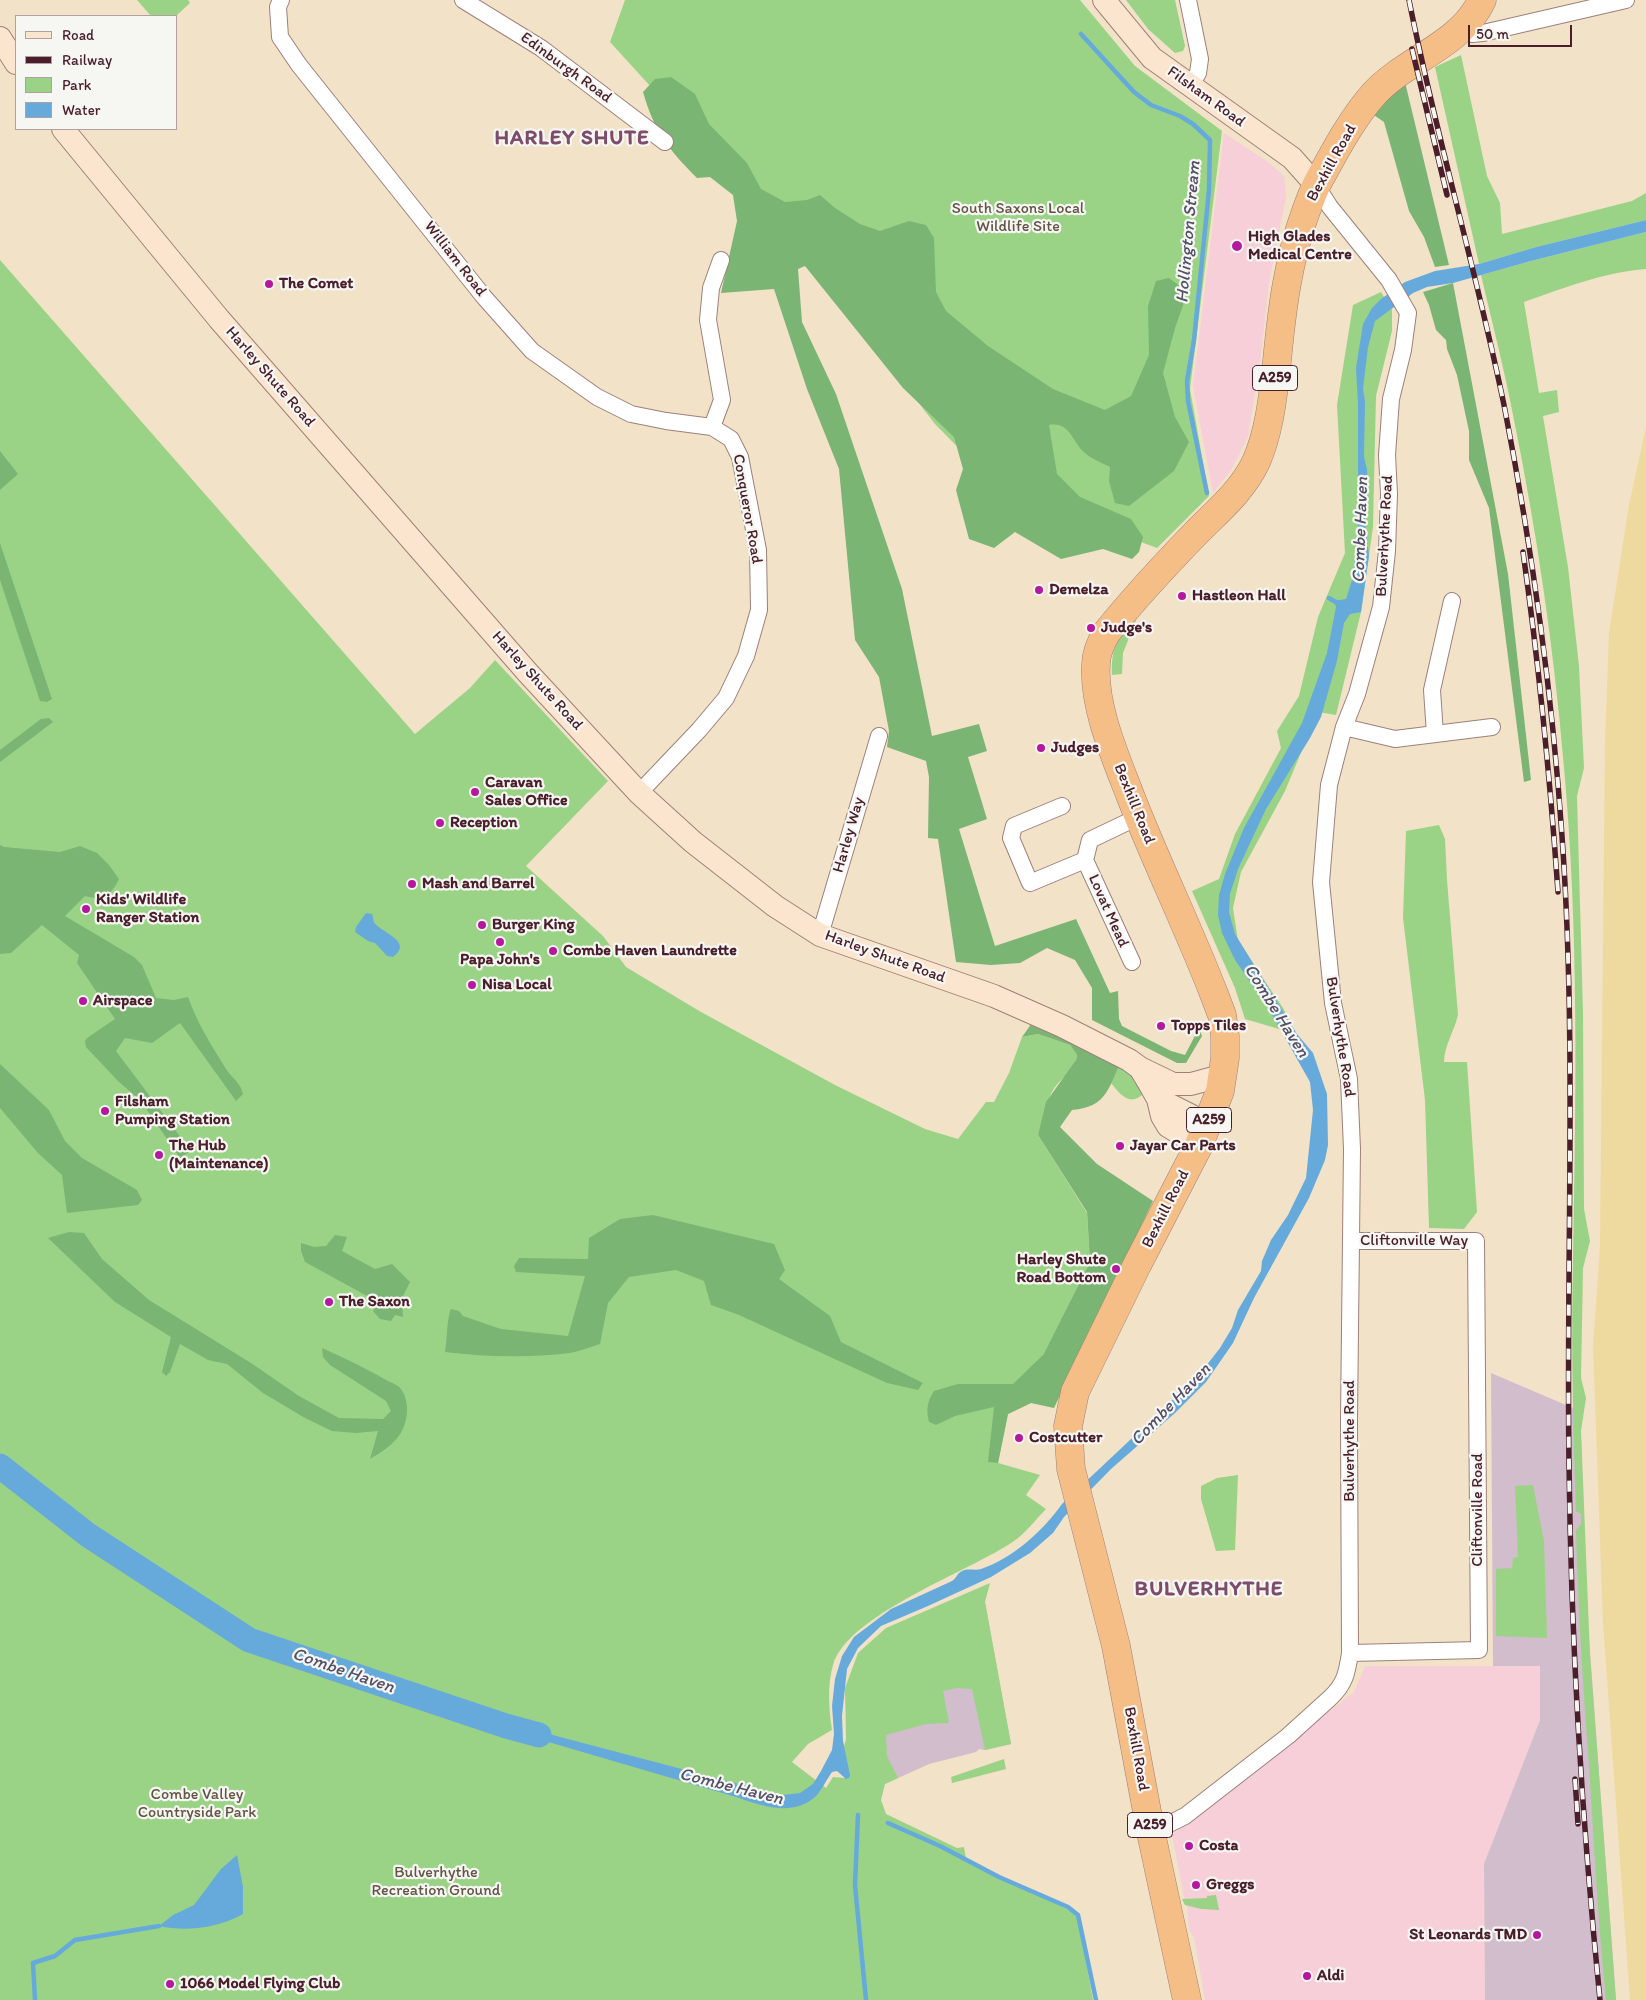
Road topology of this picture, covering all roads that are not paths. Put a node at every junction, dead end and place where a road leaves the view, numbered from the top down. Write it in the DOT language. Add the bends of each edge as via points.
graph roads {
  1 [pos="281,0"];
  2 [pos="463,0"];
  3 [pos="1104,0"];
  4 [pos="1188,0"];
  5 [pos="1482,0"];
  6 [pos="1626,0"];
  7 [pos="1461,30"];
  8 [pos="0,38"];
  9 [pos="15,61"];
  10 [pos="1190,86"];
  11 [pos="64,130"];
  12 [pos="665,142"];
  13 [pos="1316,185"];
  14 [pos="721,260"];
  15 [pos="712,427"];
  16 [pos="1452,602"];
  17 [pos="1344,727"];
  18 [pos="1492,727"];
  19 [pos="1435,734"];
  20 [pos="879,736"];
  21 [pos="639,793"];
  22 [pos="1062,806"];
  23 [pos="1138,817"];
  24 [pos="1085,860"];
  25 [pos="820,935"];
  26 [pos="1132,962"];
  27 [pos="1140,1068"];
  28 [pos="1224,1075"];
  29 [pos="1204,1134"];
  30 [pos="1351,1241"];
  31 [pos="1476,1241"];
  32 [pos="1350,1653"];
  33 [pos="1151,1833"];
  34 [pos="1187,2000"];
  1 -- 15 [label="street, William Road" via="278,6 280,37 299,64 484,297 532,351 598,397 631,414"];
  2 -- 12 [label="street, Edinburgh Road" via="542,48"];
  3 -- 10 [label="main road, Filsham Road" via="1152,58"];
  4 -- 10 [label="street" via="1200,59 1198,73"];
  5 -- 7 [label="highway, Bexhill Road / A259"];
  6 -- 7 [label="street" via="1483,33"];
  7 -- 13 [label="highway, Bexhill Road / A259" via="1374,94"];
  8 -- 9 [label="main road"];
  10 -- 13 [label="main road, Filsham Road" via="1292,158"];
  11 -- 21 [label="main road, Harley Shute Road" via="219,319 528,673"];
  13 -- 17 [label="street, Bulverhythe Road" via="1389,280 1408,313 1404,350 1392,399 1387,455 1387,551 1381,607 1357,694"];
  13 -- 23 [label="highway, Bexhill Road / A259" via="1293,247 1287,274 1272,410 1256,461 1232,498 1119,616 1099,646 1095,674 1104,724"];
  14 -- 15 [label="street" via="711,288 708,320 722,400"];
  15 -- 21 [label="street, Conqueror Road" via="731,439 740,457 758,550 759,610 746,656 726,698"];
  16 -- 19 [label="street" via="1432,690"];
  17 -- 19 [label="street" via="1395,739"];
  17 -- 30 [label="street, Bulverhythe Road" via="1329,786 1321,882 1333,1002 1349,1079"];
  18 -- 19 [label="street"];
  20 -- 25 [label="street, Harley Way"];
  21 -- 25 [label="main road, Harley Shute Road" via="693,842 775,906"];
  22 -- 24 [label="street, Lovat Mead" via="1014,826 1011,838 1018,856 1030,883"];
  23 -- 24 [label="street, Lovat Mead" via="1090,840"];
  23 -- 28 [label="highway, Bexhill Road / A259" via="1222,1015"];
  24 -- 26 [label="street, Lovat Mead"];
  25 -- 27 [label="main road, Harley Shute Road" via="994,996 1062,1026"];
  27 -- 28 [label="main road, Harley Shute Road" via="1183,1085"];
  27 -- 29 [label="main road, Harley Shute Road" via="1158,1099 1168,1126"];
  28 -- 29 [label="highway, Bexhill Road / A259"];
  29 -- 33 [label="highway, Bexhill Road / A259" via="1075,1392 1068,1426 1070,1468 1116,1646"];
  30 -- 31 [label="street, Cliftonville Way"];
  30 -- 32 [label="street, Bulverhythe Road"];
  31 -- 32 [label="street, Cliftonville Road" via="1479,1650"];
  32 -- 33 [label="street, Bulverhythe Road" via="1346,1677 1336,1692 1288,1736 1185,1816"];
  33 -- 34 [label="highway, Bexhill Road / A259"];
}
